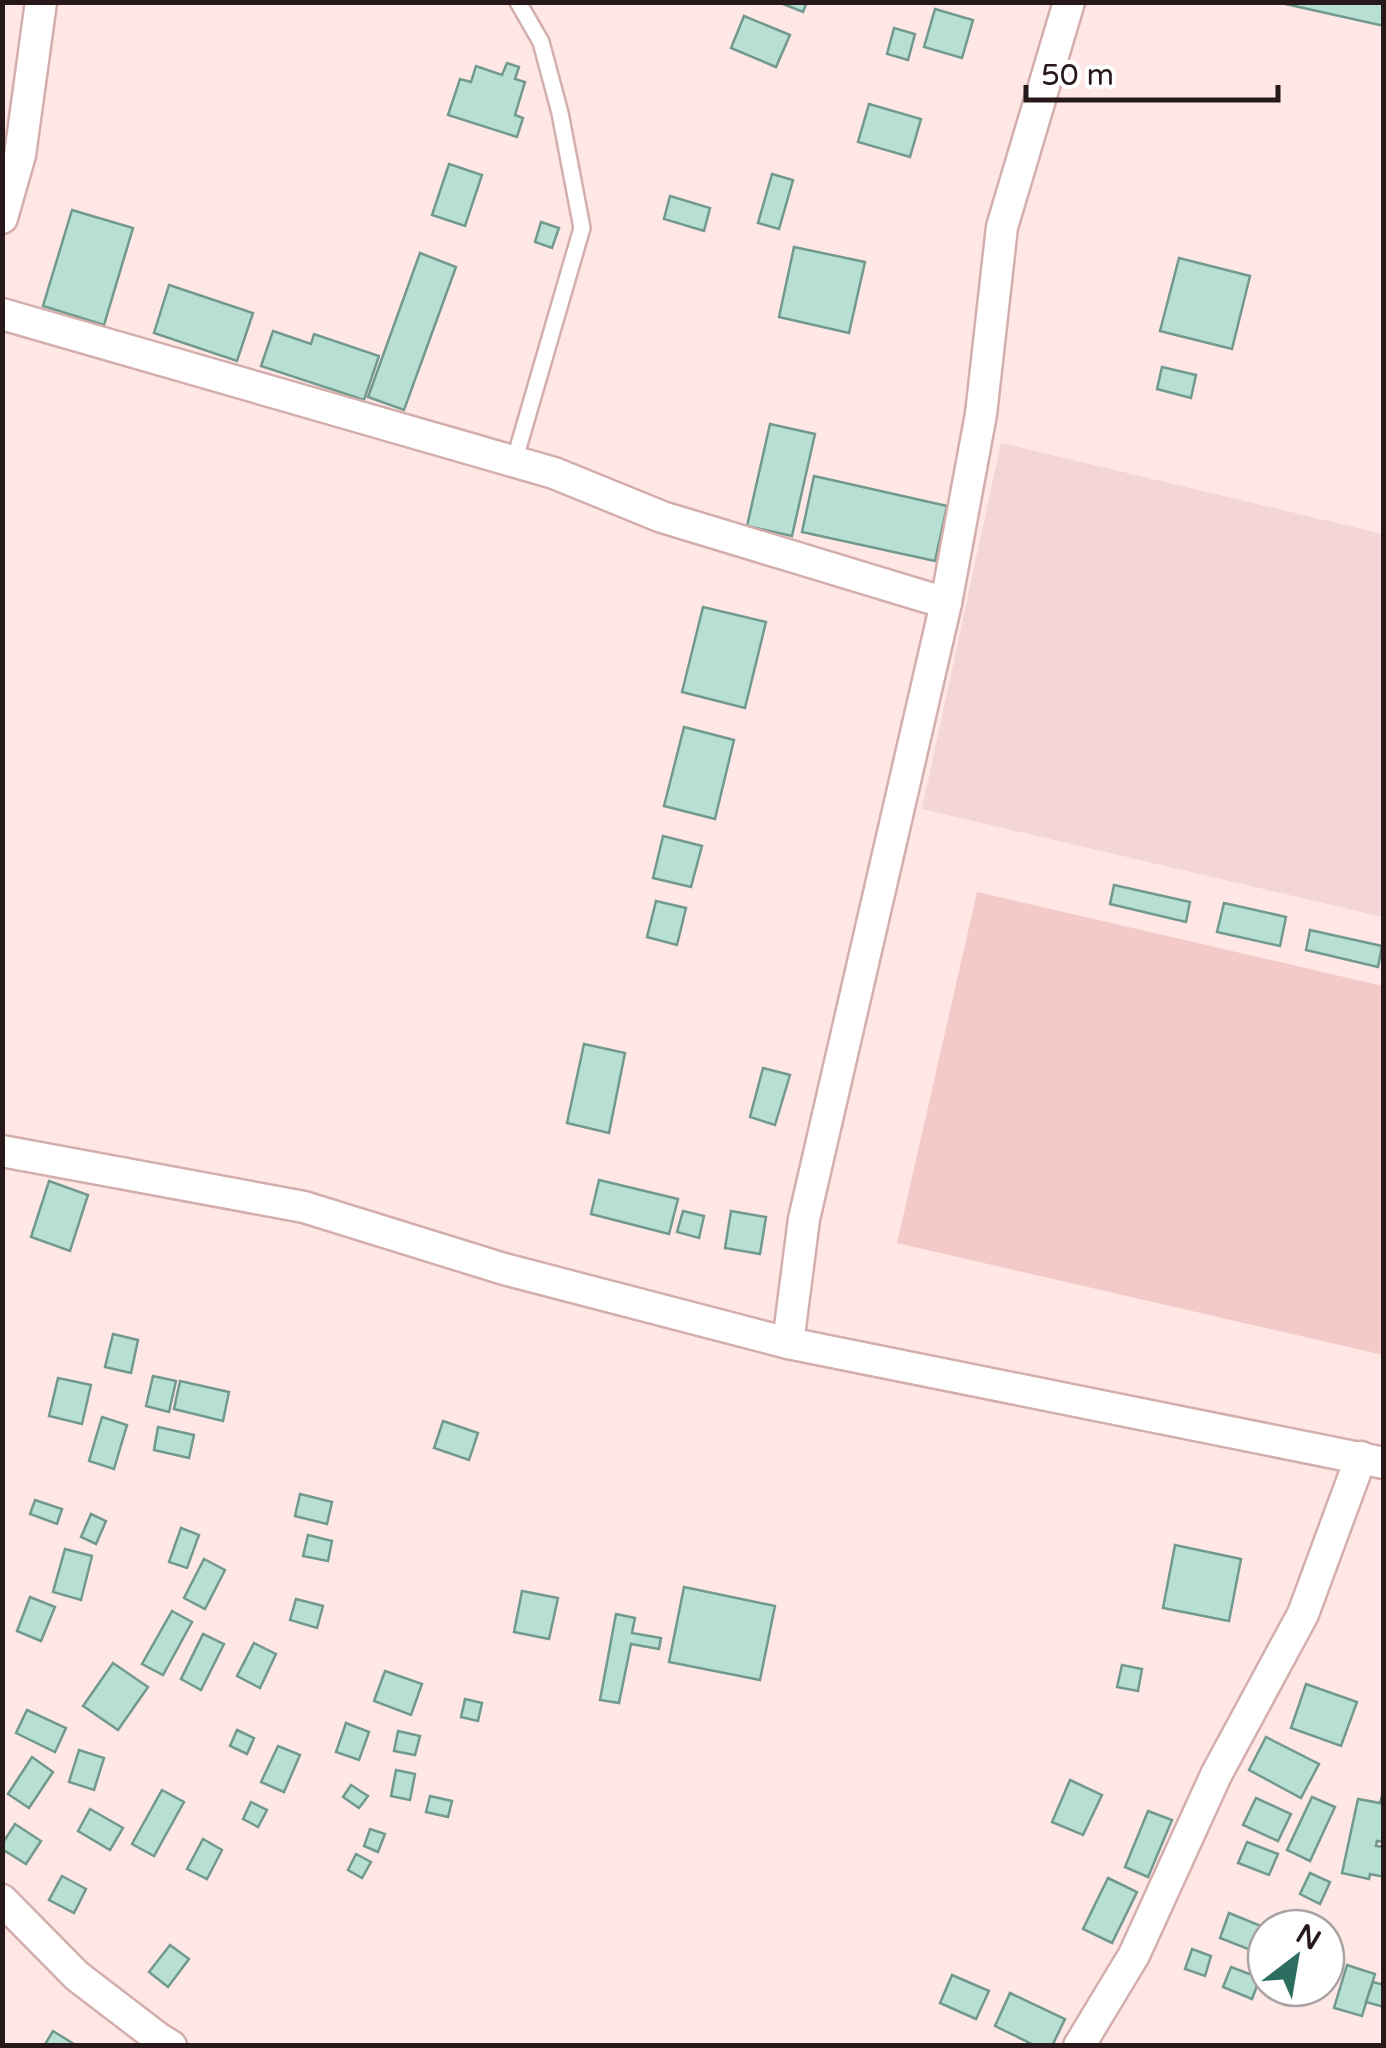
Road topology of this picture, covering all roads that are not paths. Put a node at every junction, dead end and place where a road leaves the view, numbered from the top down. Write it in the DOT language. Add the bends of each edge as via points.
graph roads {
  1 [pos="40,2"];
  2 [pos="518,2"];
  3 [pos="1069,2"];
  4 [pos="2,218"];
  5 [pos="2,314"];
  6 [pos="514,462"];
  7 [pos="946,603"];
  8 [pos="2,1151"];
  9 [pos="788,1342"];
  10 [pos="1372,1460"];
  11 [pos="2,1900"];
  12 [pos="171,2046"];
  13 [pos="1079,2046"];
  1 -- 4 [label="street" via="20,155"];
  2 -- 6 [label="lane" via="541,42 582,228"];
  3 -- 7 [label="street" via="1002,227 980,414"];
  5 -- 6 [label="street"];
  6 -- 7 [label="street" via="662,517"];
  7 -- 9 [label="street" via="804,1218"];
  8 -- 9 [label="street" via="304,1207 504,1270"];
  9 -- 10 [label="street"];
  10 -- 13 [label="street" via="1134,1955"];
  11 -- 12 [label="street" via="77,1976"];
}
